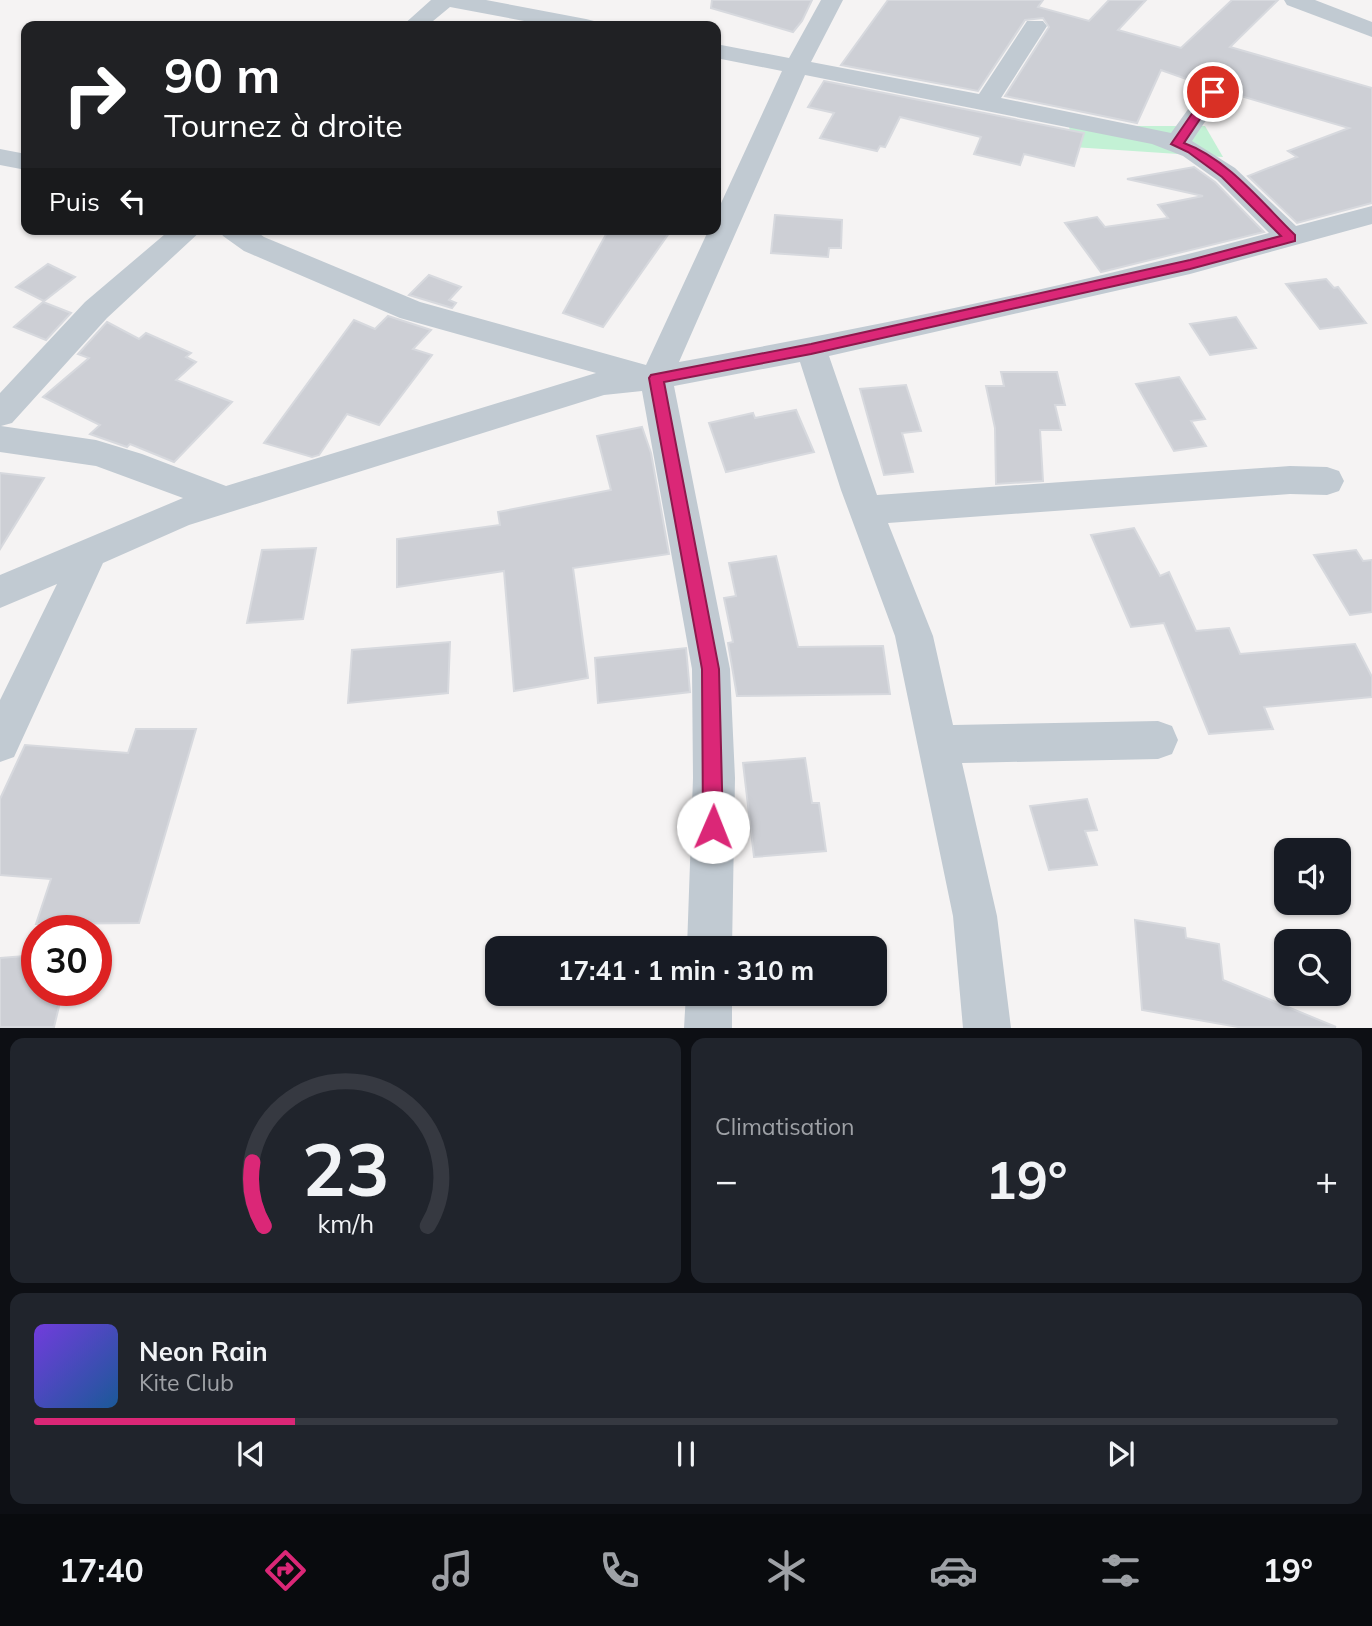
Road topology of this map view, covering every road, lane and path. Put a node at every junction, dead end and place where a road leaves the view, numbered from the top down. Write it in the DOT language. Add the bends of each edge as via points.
graph roads {
  1 [pos="448,0"];
  2 [pos="832,0"];
  3 [pos="1295,0"];
  4 [pos="420,21"];
  5 [pos="559,21"];
  6 [pos="1035,26"];
  7 [pos="1372,30"];
  8 [pos="721,52"];
  9 [pos="796,67"];
  10 [pos="1213,92"];
  11 [pos="986,102"];
  12 [pos="1177,144"];
  13 [pos="0,158"];
  14 [pos="21,161"];
  15 [pos="721,174"];
  16 [pos="744,180"];
  17 [pos="1367,224"];
  18 [pos="721,232"];
  19 [pos="182,235"];
  20 [pos="241,235"];
  21 [pos="720,235"];
  22 [pos="1290,238"];
  23 [pos="811,349"];
  24 [pos="656,378"];
  25 [pos="0,414"];
  26 [pos="0,439"];
  27 [pos="1327,481"];
  28 [pos="225,500"];
  29 [pos="866,510"];
  30 [pos="90,553"];
  31 [pos="0,592"];
  32 [pos="1158,740"];
  33 [pos="0,743"];
  34 [pos="938,744"];
  35 [pos="710,936"];
  36 [pos="709,1006"];
  37 [pos="708,1027"];
  38 [pos="987,1027"];
  1 -- 4 [label="street"];
  1 -- 5 [label="street"];
  2 -- 9 [label="street"];
  3 -- 7 [label="street"];
  6 -- 11 [label="street"];
  8 -- 9 [label="street"];
  9 -- 11 [label="street"];
  9 -- 16 [label="street"];
  10 -- 12 [label="street"];
  11 -- 12 [label="street"];
  12 -- 22 [label="street" via="1226,174"];
  13 -- 14 [label="street"];
  15 -- 16 [label="street"];
  16 -- 18 [label="street"];
  17 -- 22 [label="street"];
  19 -- 25 [label="street" via="96,310"];
  20 -- 24 [label="street" via="411,310"];
  21 -- 24 [label="street"];
  22 -- 23 [label="street"];
  23 -- 24 [label="street"];
  23 -- 29 [label="street"];
  24 -- 28 [label="street" via="604,383"];
  24 -- 35 [label="street" via="710,669 714,778"];
  26 -- 28 [label="street" via="96,453"];
  27 -- 29 [label="street"];
  28 -- 30 [label="street" via="179,514"];
  29 -- 34 [label="street" via="914,636"];
  30 -- 31 [label="street"];
  30 -- 33 [label="street"];
  32 -- 34 [label="street"];
  34 -- 38 [label="street" via="975,916"];
  36 -- 37 [label="street"];
}
